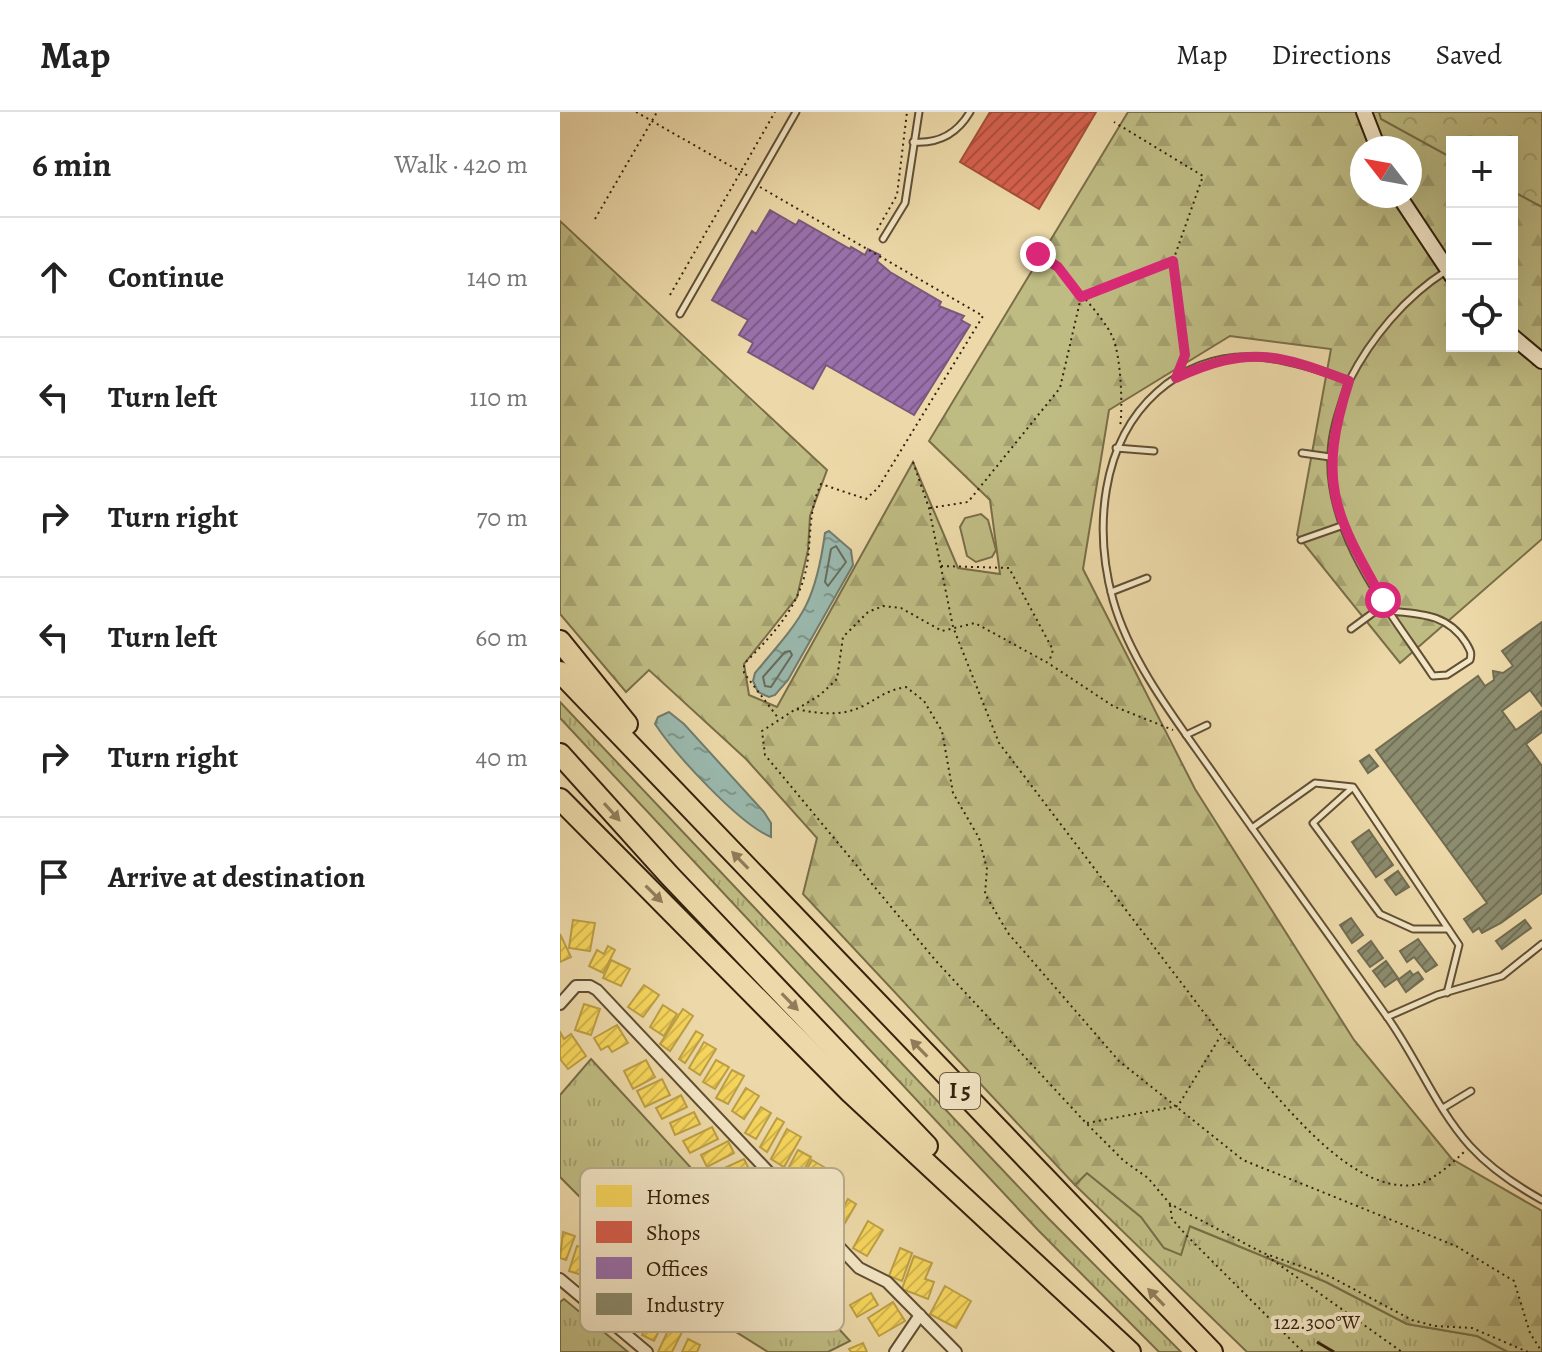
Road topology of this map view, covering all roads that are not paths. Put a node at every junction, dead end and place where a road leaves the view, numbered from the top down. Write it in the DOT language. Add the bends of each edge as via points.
graph roads {
  1 [pos="796,112"];
  2 [pos="919,112"];
  3 [pos="970,112"];
  4 [pos="1364,112"];
  5 [pos="1373,136"];
  6 [pos="913,142"];
  7 [pos="1407,208"];
  8 [pos="880,238"];
  9 [pos="1446,267"];
  10 [pos="1446,276"];
  11 [pos="680,314"];
  12 [pos="1518,341"];
  13 [pos="1542,361"];
  14 [pos="1349,381"];
  15 [pos="1116,448"];
  16 [pos="1154,451"];
  17 [pos="1302,453"];
  18 [pos="1330,457"];
  19 [pos="1341,526"];
  20 [pos="1301,540"];
  21 [pos="1147,578"];
  22 [pos="1111,592"];
  23 [pos="1385,604"];
  24 [pos="1390,611"];
  25 [pos="1351,629"];
  26 [pos="560,641"];
  27 [pos="560,672"];
  28 [pos="1207,725"];
  29 [pos="1186,735"];
  30 [pos="560,754"];
  31 [pos="1353,787"];
  32 [pos="560,799"];
  33 [pos="709,827"];
  34 [pos="1252,828"];
  35 [pos="1448,929"];
  36 [pos="1542,944"];
  37 [pos="1447,993"];
  38 [pos="560,1004"];
  39 [pos="1387,1017"];
  40 [pos="1471,1091"];
  41 [pos="1443,1108"];
  42 [pos="765,1168"];
  43 [pos="1542,1200"];
  44 [pos="844,1252"];
  45 [pos="1051,1277"];
  46 [pos="560,1279"];
  47 [pos="580,1296"];
  48 [pos="920,1315"];
  49 [pos="623,1332"];
  50 [pos="647,1352"];
  51 [pos="895,1352"];
  52 [pos="956,1352"];
  53 [pos="1130,1352"];
  54 [pos="1212,1352"];
  1 -- 11 [label="lane"];
  2 -- 6 [label="lane"];
  3 -- 6 [label="lane" via="944,139"];
  4 -- 5 [label="street"];
  6 -- 8 [label="lane" via="905,203"];
  7 -- 9 [label="street"];
  10 -- 14 [label="lane" via="1382,328"];
  12 -- 13 [label="street"];
  14 -- 15 [label="lane" via="1254,355 1219,359 1176,378 1135,414"];
  14 -- 18 [label="lane"];
  15 -- 16 [label="lane"];
  15 -- 22 [label="lane" via="1105,497"];
  17 -- 18 [label="lane"];
  18 -- 19 [label="lane"];
  19 -- 20 [label="lane"];
  19 -- 23 [label="lane"];
  21 -- 22 [label="lane"];
  22 -- 29 [label="lane" via="1125,632"];
  23 -- 24 [label="lane"];
  23 -- 25 [label="lane"];
  24 -- 24 [label="lane" via="1446,621 1472,652 1470,660 1447,675 1433,676"];
  26 -- 33 [label="highway"];
  27 -- 33 [label="highway, I 5"];
  28 -- 29 [label="lane"];
  29 -- 34 [label="lane"];
  30 -- 45 [label="highway, I 5, one-way"];
  31 -- 34 [label="lane" via="1315,783"];
  31 -- 35 [label="lane"];
  31 -- 35 [label="lane" via="1313,823 1380,914 1413,929"];
  32 -- 45 [label="highway, one-way" via="851,1093"];
  54 -- 33 [label="highway, I 5, one-way"];
  34 -- 39 [label="lane"];
  35 -- 37 [label="lane" via="1459,945"];
  36 -- 37 [label="lane" via="1502,976"];
  37 -- 39 [label="lane"];
  38 -- 42 [label="street" via="576,986 597,990"];
  39 -- 41 [label="lane"];
  40 -- 41 [label="lane"];
  41 -- 43 [label="lane" via="1470,1146 1500,1175"];
  44 -- 48 [label="street" via="859,1268 887,1282"];
  45 -- 53 [label="highway, I 5"];
  46 -- 47 [label="street"];
  48 -- 51 [label="street"];
  48 -- 52 [label="street"];
  49 -- 50 [label="street"];
}
